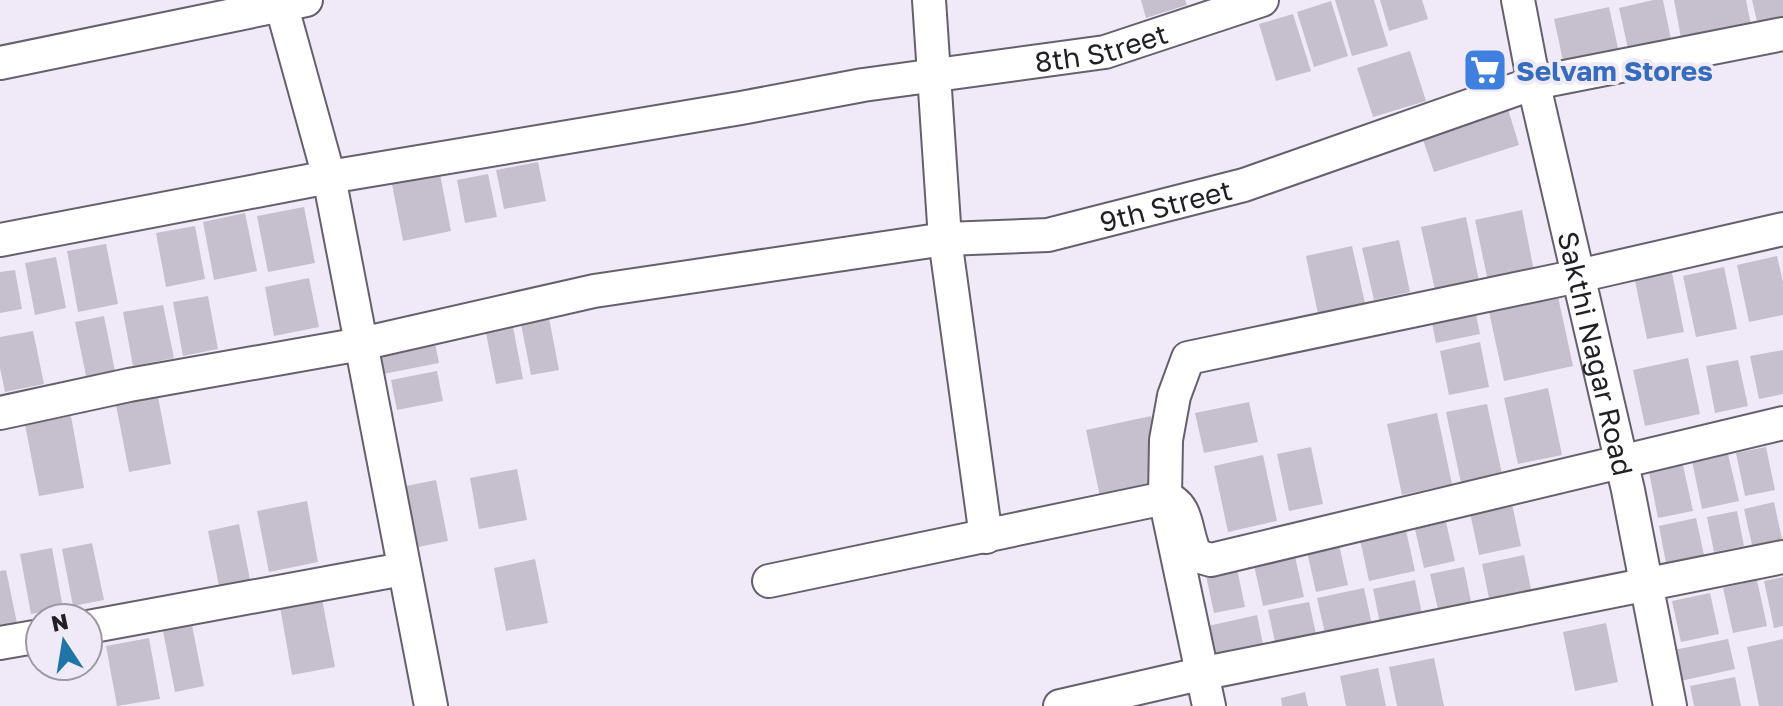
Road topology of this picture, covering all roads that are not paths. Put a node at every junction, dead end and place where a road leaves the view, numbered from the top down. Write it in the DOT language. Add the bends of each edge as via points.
graph roads {
  1 [pos="929,0"];
  2 [pos="1262,0"];
  3 [pos="1518,0"];
  4 [pos="289,2"];
  5 [pos="1783,34"];
  6 [pos="0,63"];
  7 [pos="936,74"];
  8 [pos="1534,83"];
  9 [pos="329,177"];
  10 [pos="1783,229"];
  11 [pos="945,239"];
  12 [pos="0,240"];
  13 [pos="1578,276"];
  14 [pos="361,344"];
  15 [pos="0,413"];
  16 [pos="1783,423"];
  17 [pos="1622,462"];
  18 [pos="1165,498"];
  19 [pos="986,537"];
  20 [pos="1783,557"];
  21 [pos="403,569"];
  22 [pos="769,581"];
  23 [pos="1647,586"];
  24 [pos="104,624"];
  25 [pos="24,639"];
  26 [pos="0,643"];
  27 [pos="1200,674"];
  28 [pos="431,706"];
  29 [pos="1060,706"];
  30 [pos="1209,706"];
  31 [pos="1670,706"];
  1 -- 7 [label="street"];
  2 -- 7 [label="street, 8th Street" via="1105,52"];
  3 -- 8 [label="street, Sakthi Nagar Road"];
  4 -- 6 [label="street"];
  4 -- 9 [label="street"];
  5 -- 8 [label="street, 9th Street"];
  7 -- 9 [label="street, 8th Street"];
  7 -- 11 [label="street"];
  8 -- 11 [label="street, 9th Street" via="1244,185 1048,235"];
  8 -- 13 [label="street, Sakthi Nagar Road"];
  9 -- 12 [label="street, 8th Street"];
  9 -- 14 [label="street"];
  10 -- 13 [label="street"];
  11 -- 14 [label="street, 9th Street" via="594,291"];
  11 -- 19 [label="street"];
  13 -- 17 [label="street, Sakthi Nagar Road"];
  13 -- 18 [label="street" via="1188,358 1166,440"];
  14 -- 15 [label="street, 9th Street"];
  14 -- 21 [label="street"];
  16 -- 17 [label="street"];
  17 -- 18 [label="street" via="1211,560 1197,556 1182,509"];
  17 -- 23 [label="street, Sakthi Nagar Road"];
  18 -- 19 [label="street"];
  18 -- 27 [label="street"];
  19 -- 22 [label="street"];
  20 -- 23 [label="street"];
  21 -- 24 [label="street"];
  21 -- 28 [label="street"];
  23 -- 27 [label="street"];
  23 -- 31 [label="street, Sakthi Nagar Road"];
  25 -- 26 [label="street"];
  27 -- 29 [label="street"];
  27 -- 30 [label="street"];
}
